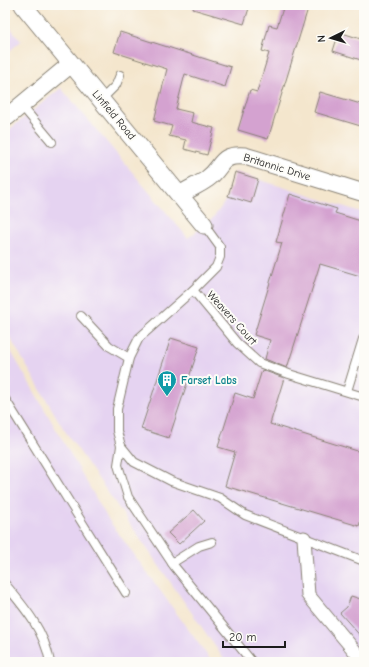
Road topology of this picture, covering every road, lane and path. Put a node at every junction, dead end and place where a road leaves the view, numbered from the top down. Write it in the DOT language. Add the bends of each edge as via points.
graph roads {
  1 [pos="23,5"];
  2 [pos="71,64"];
  3 [pos="120,75"];
  4 [pos="102,99"];
  5 [pos="21,105"];
  6 [pos="6,117"];
  7 [pos="52,142"];
  8 [pos="364,193"];
  9 [pos="180,195"];
  10 [pos="204,225"];
  11 [pos="193,290"];
  12 [pos="81,316"];
  13 [pos="363,339"];
  14 [pos="129,358"];
  15 [pos="347,391"];
  16 [pos="364,397"];
  17 [pos="5,399"];
  18 [pos="121,446"];
  19 [pos="304,538"];
  20 [pos="212,542"];
  21 [pos="364,559"];
  22 [pos="172,563"];
  23 [pos="5,584"];
  24 [pos="126,593"];
  25 [pos="50,662"];
  26 [pos="252,662"];
  27 [pos="364,662"];
  1 -- 2 [label="street, Linfield Road"];
  2 -- 4 [label="street, Linfield Road"];
  2 -- 5 [label="street"];
  3 -- 4 [label="lane" via="116,85"];
  4 -- 9 [label="street, Linfield Road"];
  5 -- 6 [label="street"];
  5 -- 7 [label="lane"];
  8 -- 9 [label="street, Britannic Drive" via="245,156 234,155 224,159 210,178"];
  9 -- 10 [label="street, Linfield Road"];
  10 -- 11 [label="lane" via="220,247 220,257 216,267"];
  11 -- 14 [label="lane" via="140,338"];
  11 -- 15 [label="lane, Weavers Court" via="237,343 259,363"];
  12 -- 14 [label="lane" via="109,346"];
  13 -- 15 [label="lane"];
  14 -- 18 [label="lane" via="117,409 117,431"];
  15 -- 16 [label="lane, Weavers Court"];
  17 -- 24 [label="lane"];
  18 -- 19 [label="lane" via="134,462 151,471 171,481 220,498 245,515"];
  18 -- 22 [label="lane" via="118,465 128,497"];
  19 -- 21 [label="lane"];
  19 -- 27 [label="street" via="308,595"];
  20 -- 22 [label="lane" via="199,546"];
  22 -- 26 [label="lane"];
  23 -- 25 [label="lane" via="38,627"];
}
